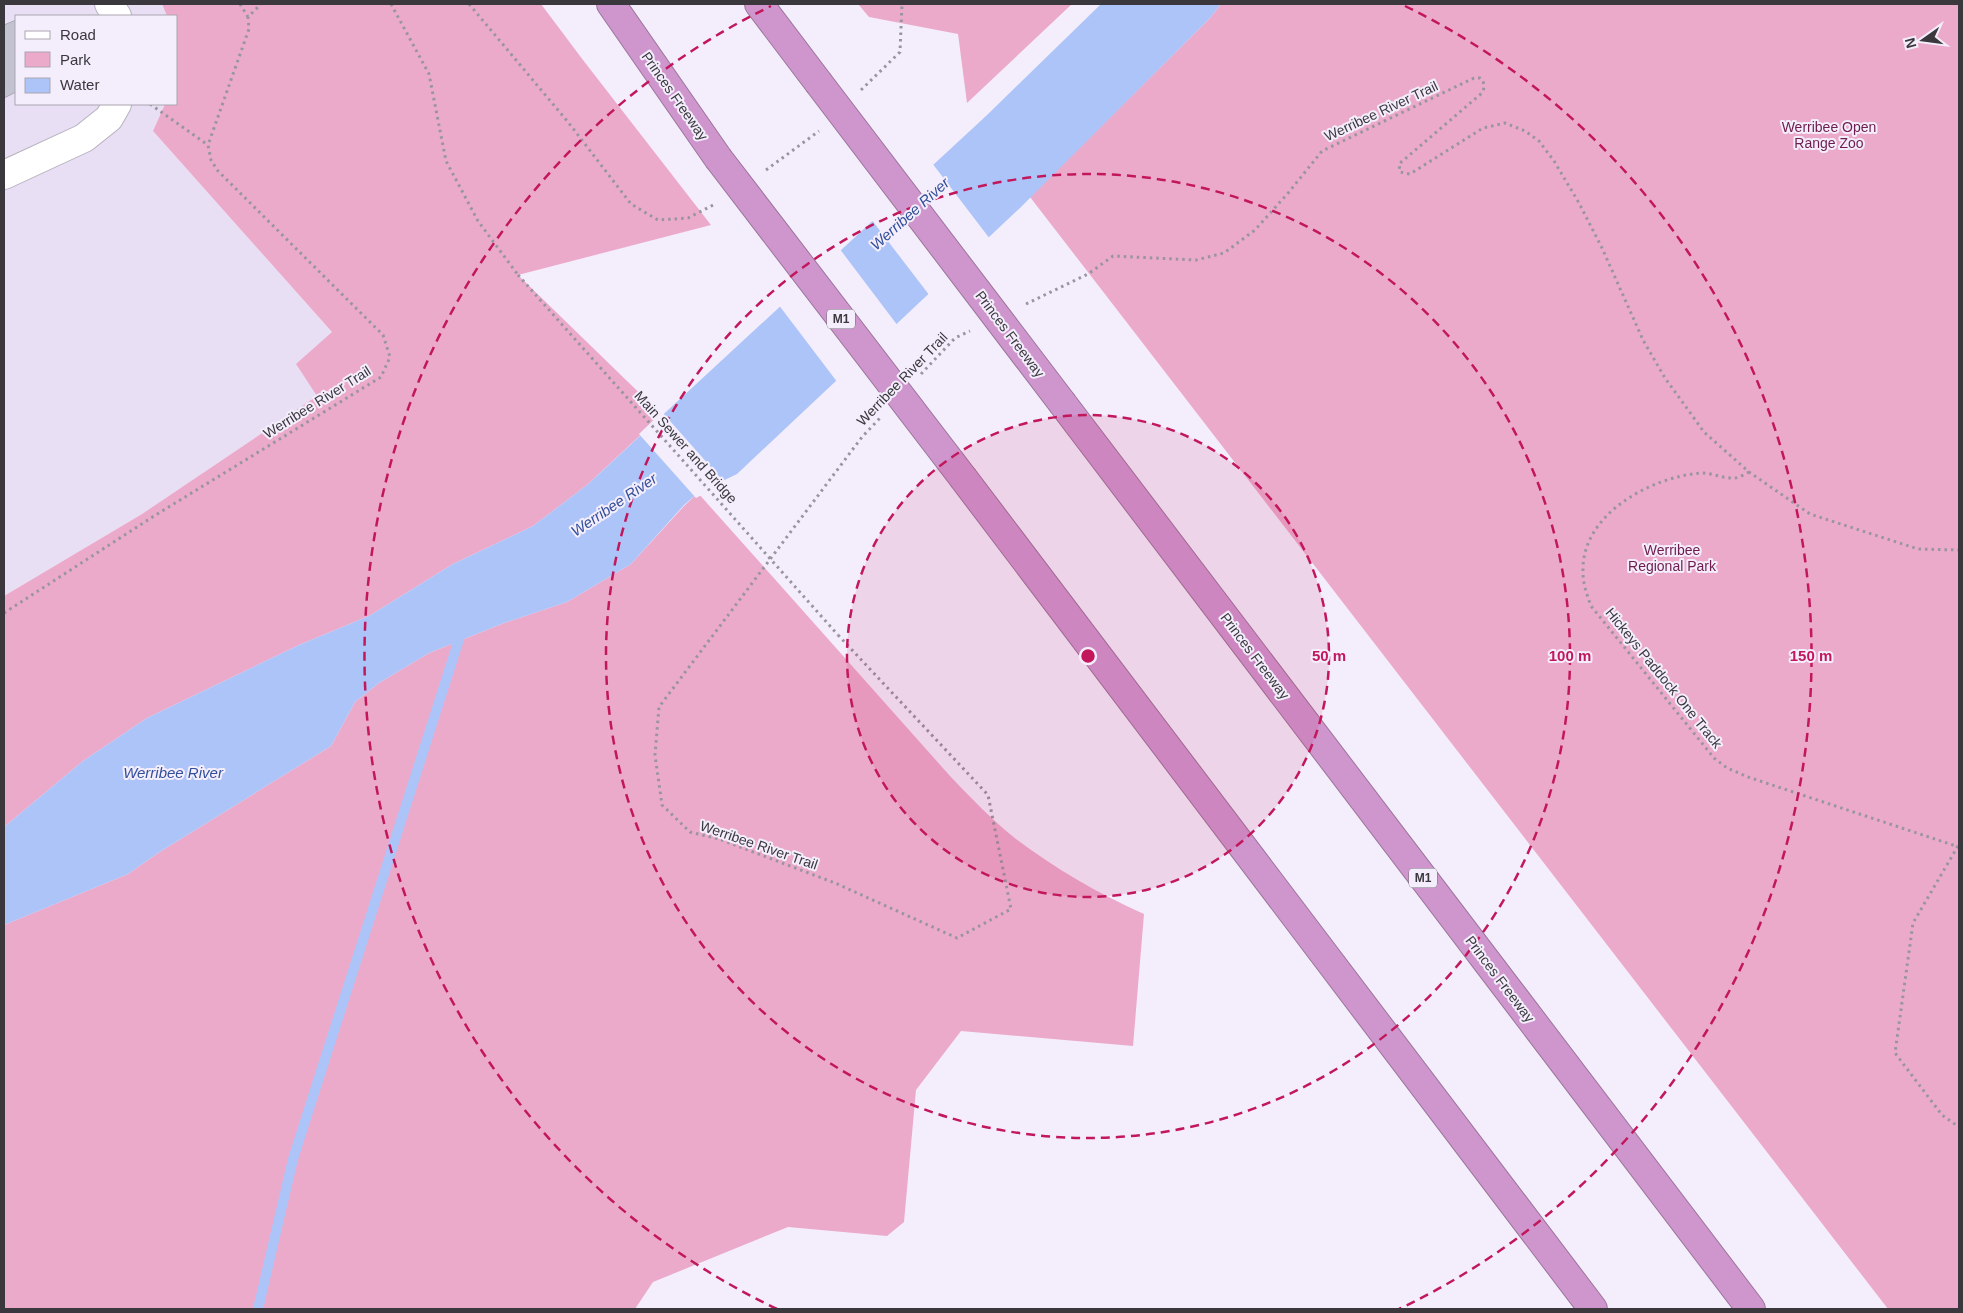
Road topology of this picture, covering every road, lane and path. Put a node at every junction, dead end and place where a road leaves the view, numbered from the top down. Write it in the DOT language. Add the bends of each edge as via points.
graph roads {
  1 [pos="110,4"];
  2 [pos="240,4"];
  3 [pos="262,4"];
  4 [pos="391,4"];
  5 [pos="611,4"];
  6 [pos="759,4"];
  7 [pos="116,15"];
  8 [pos="248,17"];
  9 [pos="116,105"];
  10 [pos="151,105"];
  11 [pos="208,145"];
  12 [pos="4,175"];
  13 [pos="1026,304"];
  14 [pos="972,330"];
  15 [pos="915,381"];
  16 [pos="882,416"];
  17 [pos="1749,472"];
  18 [pos="1959,550"];
  19 [pos="4,613"];
  20 [pos="838,634"];
  21 [pos="1958,847"];
  22 [pos="1959,1128"];
  23 [pos="1593,1309"];
  24 [pos="1751,1309"];
  1 -- 7 [label="street"];
  2 -- 8 [label="path"];
  3 -- 8 [label="path"];
  4 -- 20 [label="path, Main Sewer and Bridge, bridge" via="429,74 446,161 478,221 518,275"];
  5 -- 23 [label="highway, Princes Freeway / M1, bridge" via="718,158"];
  6 -- 24 [label="highway, Princes Freeway / M1, bridge"];
  8 -- 11 [label="path" via="249,29"];
  9 -- 12 [label="street" via="109,118 84,138"];
  10 -- 11 [label="path"];
  11 -- 19 [label="path, Werribee River Trail" via="211,160 218,170 383,335 390,357 381,377 154,516"];
  13 -- 17 [label="path, Werribee River Trail" via="1088,274 1113,256 1196,260 1224,253 1255,230 1322,151 1474,78 1480,78 1485,88 1482,93 1399,164 1400,172 1410,174 1483,128 1505,123 1539,141 1580,203 1643,340 1665,378 1704,432"];
  14 -- 15 [label="path, Werribee River Trail" via="955,338"];
  16 -- 20 [label="path, Werribee River Trail" via="862,437 659,707 655,755 662,805 690,832 719,839 835,883 957,938 1011,909 988,795"];
  17 -- 18 [label="path, Werribee River Trail" via="1810,514 1918,549"];
  17 -- 21 [label="path, Hickeys Paddock One Track" via="1736,478 1701,473 1668,479 1621,503 1601,522 1586,551 1583,572 1591,606 1714,758 1728,768"];
  21 -- 22 [label="path" via="1913,923 1895,1053 1942,1115"];
}
